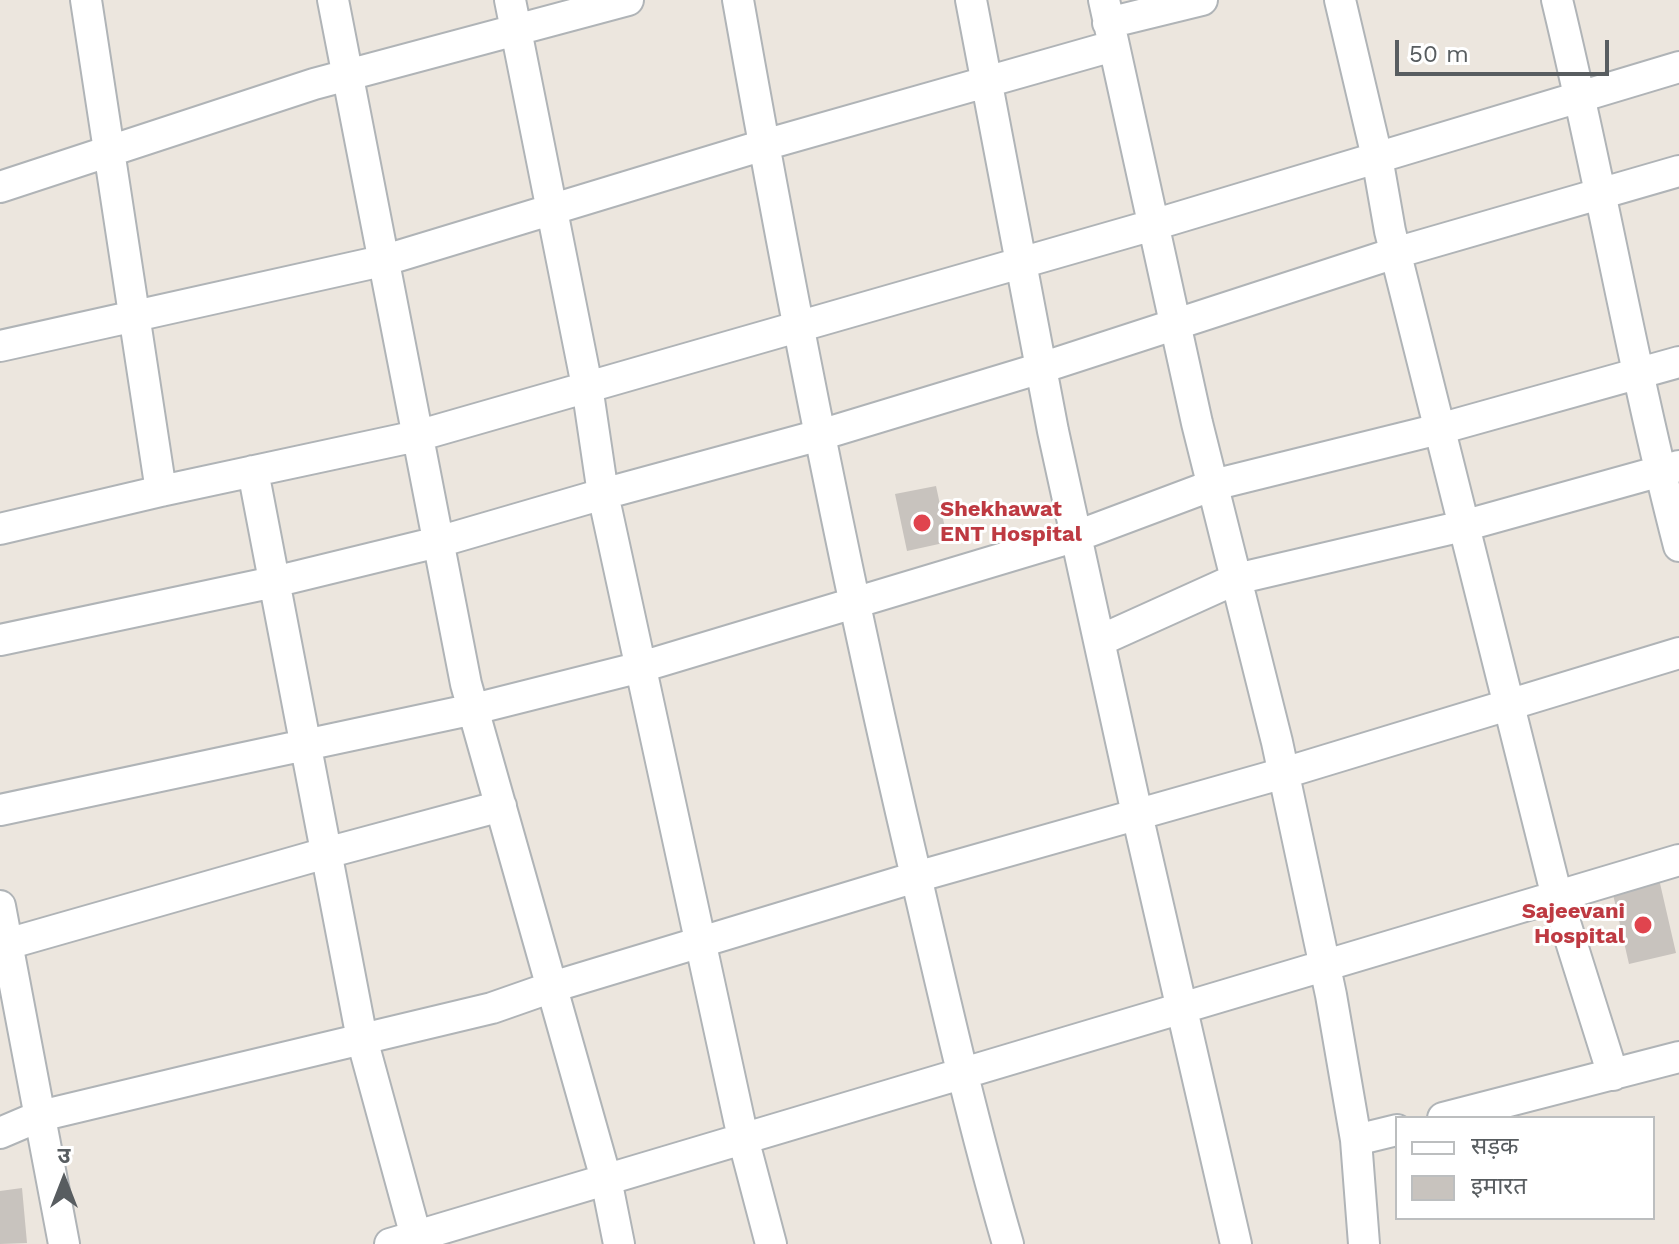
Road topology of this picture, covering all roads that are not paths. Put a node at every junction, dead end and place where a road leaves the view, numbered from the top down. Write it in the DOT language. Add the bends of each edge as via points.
graph roads {
  1 [pos="86,0"];
  2 [pos="333,0"];
  3 [pos="510,0"];
  4 [pos="628,0"];
  5 [pos="738,0"];
  6 [pos="971,0"];
  7 [pos="1202,0"];
  8 [pos="1340,0"];
  9 [pos="1557,0"];
  10 [pos="1108,23"];
  11 [pos="516,31"];
  12 [pos="1679,67"];
  13 [pos="345,76"];
  14 [pos="987,83"];
  15 [pos="1580,96"];
  16 [pos="764,145"];
  17 [pos="110,151"];
  18 [pos="1377,157"];
  19 [pos="1679,171"];
  20 [pos="0,187"];
  21 [pos="1600,193"];
  22 [pos="551,210"];
  23 [pos="1153,225"];
  24 [pos="1395,253"];
  25 [pos="382,261"];
  26 [pos="1020,263"];
  27 [pos="134,316"];
  28 [pos="1175,325"];
  29 [pos="797,326"];
  30 [pos="0,346"];
  31 [pos="1679,362"];
  32 [pos="1041,368"];
  33 [pos="1637,375"];
  34 [pos="587,386"];
  35 [pos="1439,429"];
  36 [pos="820,435"];
  37 [pos="417,436"];
  38 [pos="1669,469"];
  39 [pos="253,471"];
  40 [pos="1213,485"];
  41 [pos="161,491"];
  42 [pos="603,494"];
  43 [pos="1463,526"];
  44 [pos="0,529"];
  45 [pos="1077,536"];
  46 [pos="438,542"];
  47 [pos="1679,546"];
  48 [pos="1236,579"];
  49 [pos="274,582"];
  50 [pos="855,603"];
  51 [pos="0,640"];
  52 [pos="1101,640"];
  53 [pos="1679,653"];
  54 [pos="641,667"];
  55 [pos="1508,705"];
  56 [pos="474,709"];
  57 [pos="305,745"];
  58 [pos="1284,773"];
  59 [pos="501,806"];
  60 [pos="0,810"];
  61 [pos="1137,814"];
  62 [pos="326,853"];
  63 [pos="1679,860"];
  64 [pos="916,877"];
  65 [pos="1557,897"];
  66 [pos="0,906"];
  67 [pos="701,942"];
  68 [pos="6,953"];
  69 [pos="1325,967"];
  70 [pos="552,987"];
  71 [pos="1181,1009"];
  72 [pos="362,1039"];
  73 [pos="1679,1057"];
  74 [pos="962,1073"];
  75 [pos="1613,1075"];
  76 [pos="40,1116"];
  77 [pos="1451,1116"];
  78 [pos="1395,1130"];
  79 [pos="0,1133"];
  80 [pos="743,1138"];
  81 [pos="1356,1140"];
  82 [pos="606,1179"];
  83 [pos="408,1241"];
  84 [pos="64,1244"];
  85 [pos="619,1244"];
  86 [pos="771,1244"];
  87 [pos="1008,1244"];
  88 [pos="1236,1244"];
  89 [pos="1364,1244"];
  1 -- 17 [label="street"];
  2 -- 13 [label="street"];
  3 -- 11 [label="street"];
  4 -- 11 [label="street"];
  5 -- 16 [label="street"];
  6 -- 14 [label="street"];
  7 -- 10 [label="street"];
  8 -- 18 [label="street"];
  9 -- 15 [label="street"];
  10 -- 14 [label="street"];
  10 -- 23 [label="street"];
  11 -- 13 [label="street"];
  11 -- 22 [label="street"];
  12 -- 15 [label="street"];
  13 -- 17 [label="street"];
  13 -- 25 [label="street"];
  14 -- 16 [label="street"];
  14 -- 26 [label="street"];
  15 -- 18 [label="street"];
  15 -- 21 [label="street"];
  16 -- 22 [label="street"];
  16 -- 29 [label="street"];
  17 -- 20 [label="street"];
  17 -- 27 [label="street"];
  18 -- 23 [label="street"];
  18 -- 24 [label="street"];
  19 -- 21 [label="street"];
  21 -- 24 [label="street"];
  21 -- 33 [label="street"];
  22 -- 25 [label="street"];
  22 -- 34 [label="street"];
  23 -- 26 [label="street"];
  23 -- 28 [label="street"];
  24 -- 28 [label="street"];
  24 -- 35 [label="street"];
  25 -- 27 [label="street"];
  25 -- 37 [label="street"];
  26 -- 29 [label="street"];
  26 -- 32 [label="street"];
  27 -- 30 [label="street"];
  27 -- 41 [label="street"];
  28 -- 32 [label="street"];
  28 -- 40 [label="street"];
  29 -- 34 [label="street"];
  29 -- 36 [label="street"];
  31 -- 33 [label="street"];
  32 -- 36 [label="street"];
  32 -- 45 [label="street"];
  33 -- 35 [label="street"];
  33 -- 38 [label="street"];
  34 -- 37 [label="street"];
  34 -- 42 [label="street"];
  35 -- 40 [label="street"];
  35 -- 43 [label="street"];
  36 -- 42 [label="street"];
  36 -- 50 [label="street"];
  37 -- 39 [label="street"];
  37 -- 46 [label="street"];
  38 -- 43 [label="street"];
  38 -- 47 [label="street"];
  39 -- 41 [label="street"];
  39 -- 49 [label="street"];
  40 -- 45 [label="street"];
  40 -- 48 [label="street"];
  41 -- 44 [label="street"];
  42 -- 46 [label="street"];
  42 -- 54 [label="street"];
  43 -- 48 [label="street"];
  43 -- 55 [label="street"];
  45 -- 50 [label="street"];
  45 -- 52 [label="street"];
  46 -- 49 [label="street"];
  46 -- 56 [label="street"];
  48 -- 52 [label="street"];
  48 -- 58 [label="street"];
  49 -- 51 [label="street"];
  49 -- 57 [label="street"];
  50 -- 54 [label="street"];
  50 -- 64 [label="street"];
  52 -- 61 [label="street"];
  53 -- 55 [label="street"];
  54 -- 56 [label="street"];
  54 -- 67 [label="street"];
  55 -- 58 [label="street"];
  55 -- 65 [label="street"];
  56 -- 57 [label="street"];
  56 -- 59 [label="street"];
  57 -- 60 [label="street"];
  57 -- 62 [label="street"];
  58 -- 61 [label="street"];
  58 -- 69 [label="street"];
  59 -- 62 [label="street"];
  59 -- 70 [label="street"];
  61 -- 64 [label="street"];
  61 -- 71 [label="street"];
  62 -- 68 [label="street"];
  62 -- 72 [label="street"];
  63 -- 65 [label="street"];
  64 -- 67 [label="street"];
  64 -- 74 [label="street"];
  65 -- 69 [label="street"];
  65 -- 75 [label="street"];
  66 -- 68 [label="street"];
  67 -- 70 [label="street"];
  67 -- 80 [label="street"];
  68 -- 76 [label="street"];
  69 -- 71 [label="street"];
  69 -- 81 [label="street"];
  70 -- 72 [label="street" via="492,1008"];
  70 -- 82 [label="street"];
  71 -- 74 [label="street"];
  71 -- 88 [label="street"];
  72 -- 76 [label="street"];
  72 -- 83 [label="street"];
  73 -- 75 [label="street"];
  74 -- 80 [label="street"];
  74 -- 87 [label="street"];
  75 -- 77 [label="street"];
  76 -- 79 [label="street"];
  76 -- 84 [label="street"];
  78 -- 81 [label="street"];
  80 -- 82 [label="street"];
  80 -- 86 [label="street"];
  81 -- 89 [label="street"];
  82 -- 83 [label="street"];
  82 -- 85 [label="street"];
}
